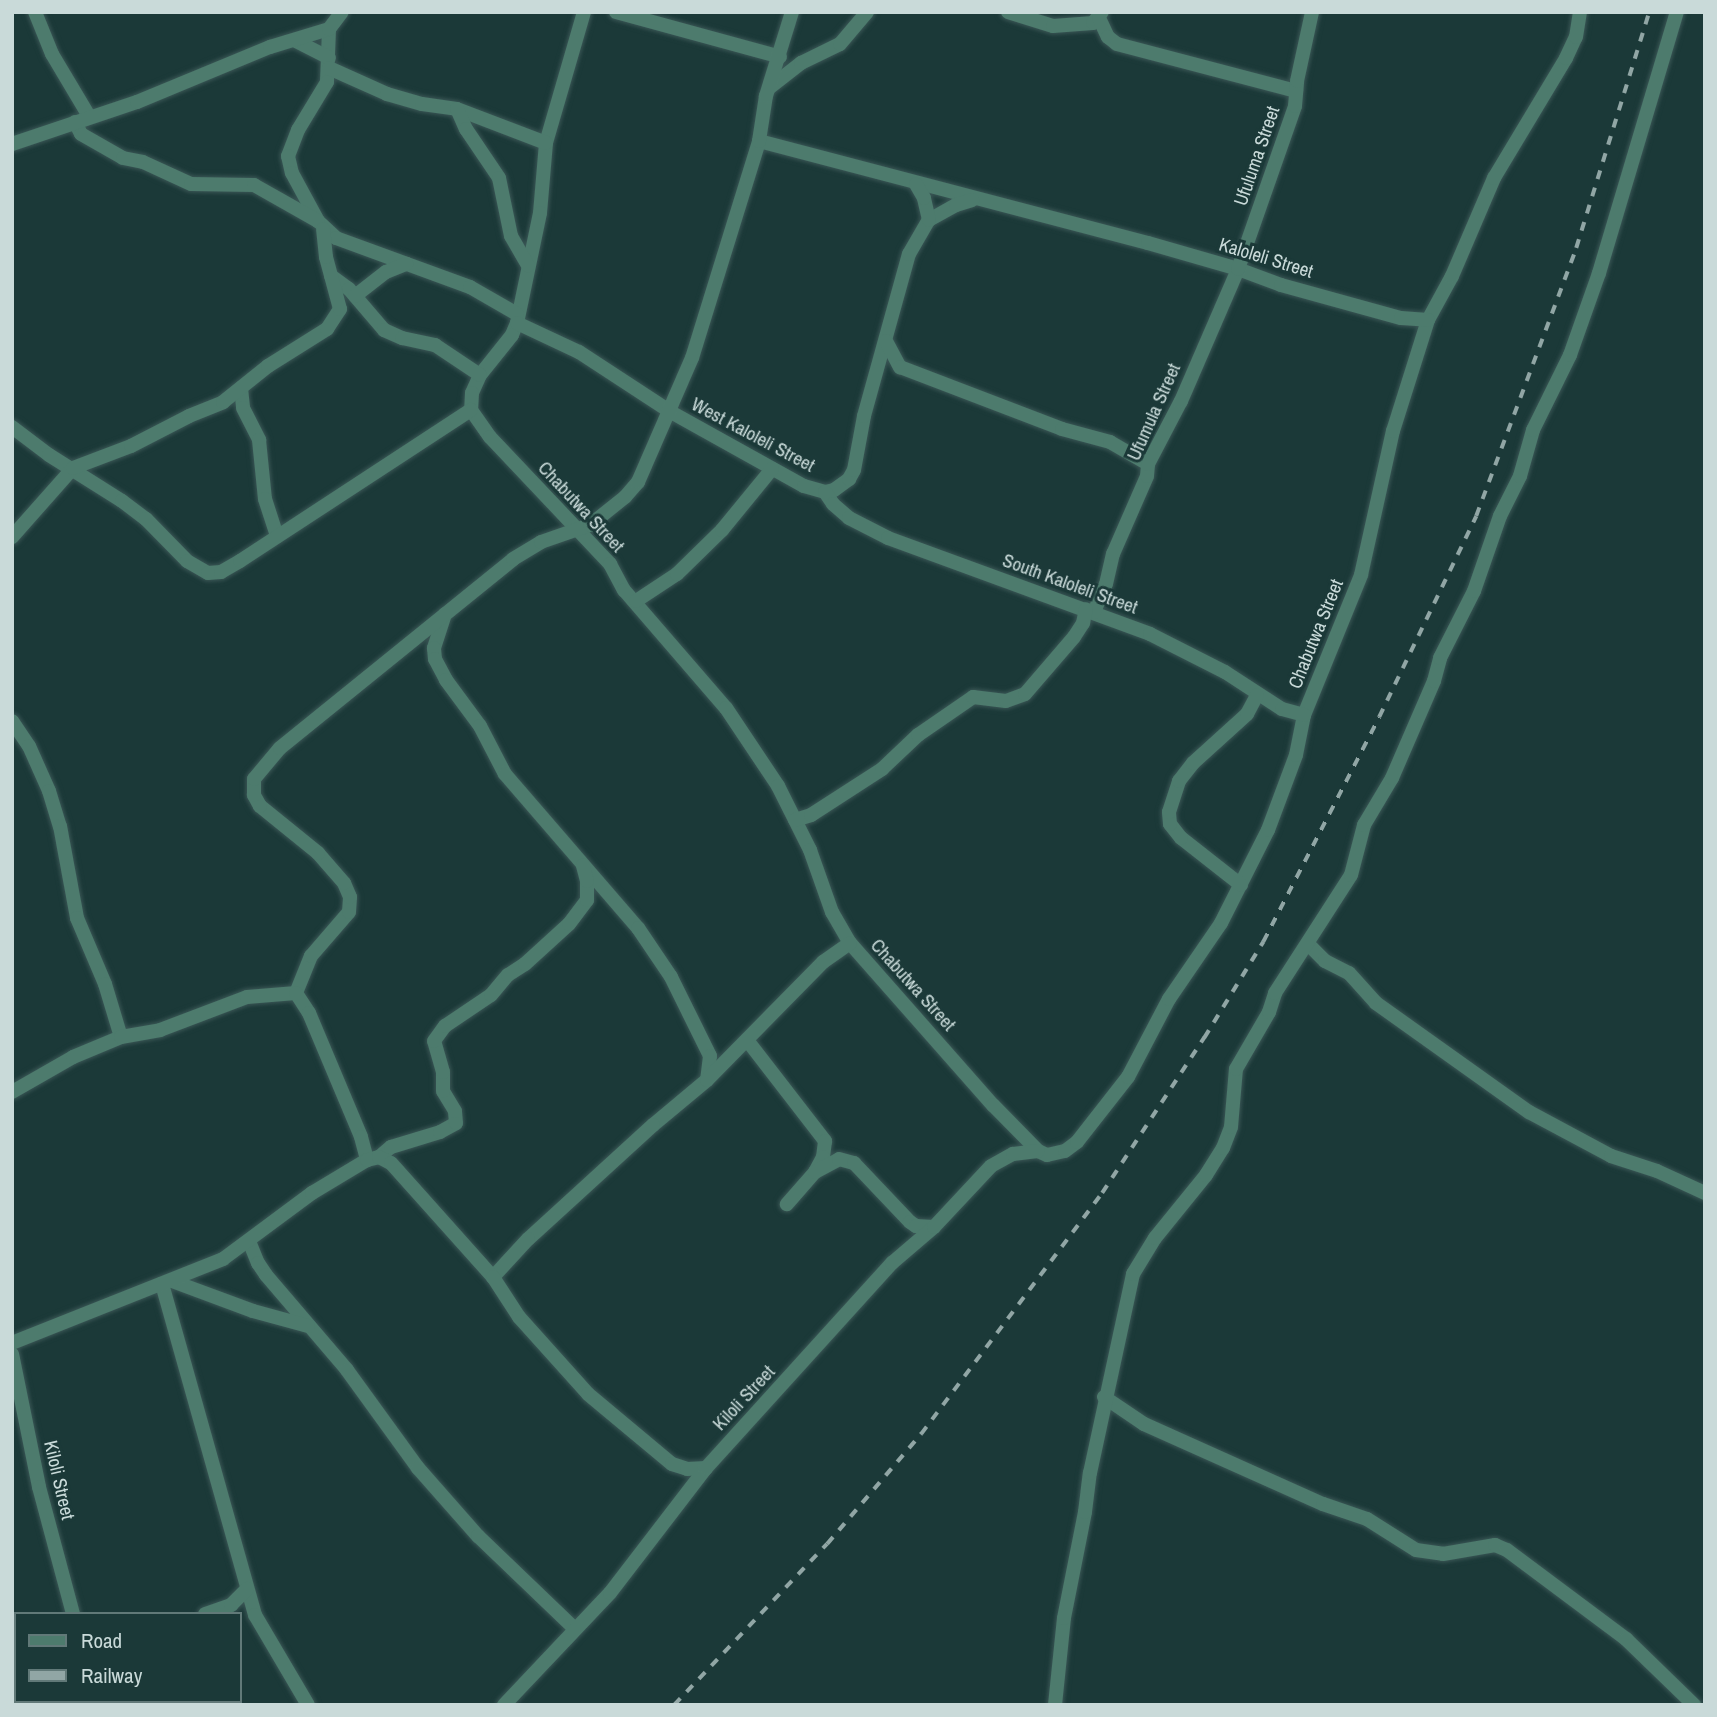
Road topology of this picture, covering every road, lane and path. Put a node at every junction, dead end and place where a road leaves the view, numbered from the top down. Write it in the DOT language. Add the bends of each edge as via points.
graph roads {
  1 [pos="35,12"];
  2 [pos="342,12"];
  3 [pos="584,12"];
  4 [pos="616,12"];
  5 [pos="792,12"];
  6 [pos="867,12"];
  7 [pos="1008,12"];
  8 [pos="1312,12"];
  9 [pos="1580,12"];
  10 [pos="1677,12"];
  11 [pos="1101,15"];
  12 [pos="329,29"];
  13 [pos="296,41"];
  14 [pos="780,57"];
  15 [pos="329,63"];
  16 [pos="769,89"];
  17 [pos="1296,91"];
  18 [pos="457,109"];
  19 [pos="82,119"];
  20 [pos="759,141"];
  21 [pos="546,143"];
  22 [pos="12,144"];
  23 [pos="916,184"];
  24 [pos="976,200"];
  25 [pos="929,220"];
  26 [pos="321,225"];
  27 [pos="406,264"];
  28 [pos="528,265"];
  29 [pos="1238,269"];
  30 [pos="331,276"];
  31 [pos="355,296"];
  32 [pos="517,319"];
  33 [pos="1428,320"];
  34 [pos="886,341"];
  35 [pos="900,367"];
  36 [pos="480,375"];
  37 [pos="873,383"];
  38 [pos="242,388"];
  39 [pos="471,410"];
  40 [pos="668,411"];
  41 [pos="12,427"];
  42 [pos="1148,464"];
  43 [pos="73,468"];
  44 [pos="772,469"];
  45 [pos="825,492"];
  46 [pos="575,530"];
  47 [pos="277,535"];
  48 [pos="12,537"];
  49 [pos="636,601"];
  50 [pos="1090,611"];
  51 [pos="446,612"];
  52 [pos="1257,695"];
  53 [pos="1304,715"];
  54 [pos="12,721"];
  55 [pos="795,820"];
  56 [pos="582,864"];
  57 [pos="1241,885"];
  58 [pos="849,943"];
  59 [pos="1308,944"];
  60 [pos="296,993"];
  61 [pos="121,1037"];
  62 [pos="747,1040"];
  63 [pos="707,1080"];
  64 [pos="12,1092"];
  65 [pos="1038,1151"];
  66 [pos="373,1159"];
  67 [pos="815,1172"];
  68 [pos="1705,1194"];
  69 [pos="787,1204"];
  70 [pos="934,1227"];
  71 [pos="249,1241"];
  72 [pos="492,1277"];
  73 [pos="167,1283"];
  74 [pos="308,1326"];
  75 [pos="12,1343"];
  76 [pos="12,1354"];
  77 [pos="1104,1397"];
  78 [pos="706,1468"];
  79 [pos="247,1588"];
  80 [pos="72,1612"];
  81 [pos="211,1612"];
  82 [pos="575,1629"];
  83 [pos="306,1704"];
  84 [pos="504,1705"];
  85 [pos="1055,1705"];
  86 [pos="1694,1705"];
  1 -- 19 [label="street, West Kaloleli Street"];
  2 -- 12 [label="street"];
  3 -- 21 [label="street"];
  4 -- 14 [label="street"];
  5 -- 14 [label="street"];
  6 -- 16 [label="street" via="840,44 802,63"];
  7 -- 11 [label="street" via="1053,26 1093,23"];
  8 -- 17 [label="street, Ufuluma Street"];
  9 -- 33 [label="street" via="1566,58 1499,167"];
  10 -- 59 [label="street" via="1570,355 1533,430 1520,476 1500,516 1474,591 1440,658 1392,778 1363,825 1351,875"];
  11 -- 17 [label="street" via="1108,37 1117,44"];
  12 -- 13 [label="street"];
  12 -- 15 [label="street"];
  13 -- 15 [label="street"];
  13 -- 19 [label="street" via="261,50 137,102"];
  14 -- 16 [label="street"];
  15 -- 18 [label="street" via="409,101"];
  15 -- 26 [label="street" via="327,82 288,156 292,173"];
  16 -- 20 [label="street"];
  17 -- 29 [label="street, Ufuluma Street" via="1295,106"];
  18 -- 21 [label="street"];
  18 -- 28 [label="street" via="499,178 511,236"];
  19 -- 22 [label="street"];
  19 -- 26 [label="street, West Kaloleli Street" via="81,134 123,158 191,184 254,185"];
  20 -- 23 [label="street, Kaloleli Street"];
  20 -- 40 [label="street" via="692,358"];
  21 -- 28 [label="street" via="540,213"];
  23 -- 24 [label="street, Kaloleli Street"];
  23 -- 25 [label="street"];
  24 -- 25 [label="street"];
  24 -- 29 [label="street, Kaloleli Street"];
  25 -- 34 [label="street, West Kaloleli Street" via="909,254"];
  26 -- 27 [label="street, West Kaloleli Street" via="354,246"];
  26 -- 30 [label="street"];
  27 -- 31 [label="street" via="386,272"];
  27 -- 32 [label="street, West Kaloleli Street" via="470,287"];
  28 -- 32 [label="street"];
  29 -- 33 [label="street, Kaloleli Street" via="1401,318"];
  29 -- 42 [label="street, Ufumula Street" via="1181,401"];
  30 -- 31 [label="street"];
  30 -- 38 [label="street" via="339,298 335,320"];
  31 -- 36 [label="street" via="384,330 435,345"];
  32 -- 36 [label="street" via="512,335"];
  32 -- 40 [label="street, West Kaloleli Street" via="579,352"];
  33 -- 53 [label="street, Chabutwa Street" via="1393,431 1361,575"];
  34 -- 35 [label="street"];
  34 -- 37 [label="street, West Kaloleli Street"];
  35 -- 37 [label="street"];
  35 -- 42 [label="street" via="1050,425 1110,442"];
  36 -- 39 [label="street"];
  37 -- 45 [label="street, West Kaloleli Street" via="854,470 849,480"];
  38 -- 43 [label="street" via="223,402 131,446"];
  38 -- 47 [label="street" via="243,408 259,440 265,499"];
  39 -- 46 [label="street, Chabutwa Street" via="484,431"];
  39 -- 47 [label="street"];
  40 -- 44 [label="street, West Kaloleli Street"];
  40 -- 46 [label="street" via="638,482 590,525"];
  41 -- 43 [label="street"];
  42 -- 50 [label="street, Ufumula Street" via="1106,584"];
  43 -- 47 [label="street" via="136,511 187,561 208,573 221,572"];
  43 -- 48 [label="street"];
  44 -- 45 [label="street, West Kaloleli Street"];
  44 -- 49 [label="street" via="722,530 677,574"];
  45 -- 50 [label="street, South Kaloleli Street" via="849,518 888,538"];
  46 -- 49 [label="street, Chabutwa Street" via="610,564"];
  46 -- 51 [label="street" via="541,541"];
  49 -- 55 [label="street, Chabutwa Street" via="726,708 768,769"];
  50 -- 52 [label="street, South Kaloleli Street" via="1187,650"];
  50 -- 55 [label="street, Ufumula Street" via="1025,694 1006,701 973,697 918,735 882,769 811,815"];
  51 -- 56 [label="street" via="434,648 440,671 480,726 505,774"];
  51 -- 60 [label="street" via="281,748 254,779 254,796 260,806 318,853 350,897 349,912 311,956"];
  52 -- 53 [label="street, South Kaloleli Street"];
  52 -- 57 [label="street" via="1247,713 1193,763 1180,781 1169,812 1170,824 1181,838"];
  53 -- 57 [label="street, Chabutwa Street" via="1296,755"];
  54 -- 61 [label="street" via="49,790 77,918"];
  55 -- 58 [label="street, Chabutwa Street"];
  56 -- 63 [label="street" via="623,908 671,977 707,1047"];
  56 -- 66 [label="street" via="589,894 581,909 491,995 451,1021 434,1041 443,1091 455,1111 456,1123 391,1147"];
  57 -- 65 [label="street, Chabutwa Street" via="1113,1098 1065,1151 1047,1155"];
  58 -- 62 [label="street" via="823,962"];
  58 -- 65 [label="street, Chabutwa Street"];
  59 -- 68 [label="street" via="1325,961 1349,973 1377,1003 1528,1112 1611,1156"];
  59 -- 77 [label="street" via="1275,993 1236,1069 1231,1127 1223,1147 1154,1238 1133,1274"];
  60 -- 61 [label="street" via="247,997 160,1030"];
  60 -- 66 [label="street"];
  61 -- 64 [label="street"];
  62 -- 63 [label="street"];
  62 -- 67 [label="street" via="825,1141"];
  63 -- 72 [label="street"];
  65 -- 70 [label="street, Kiloli Street" via="1013,1154 991,1166"];
  66 -- 71 [label="street" via="290,1208"];
  66 -- 72 [label="street" via="391,1163"];
  67 -- 69 [label="street"];
  67 -- 70 [label="street" via="839,1160 853,1163 909,1222"];
  70 -- 78 [label="street, Kiloli Street" via="892,1263"];
  71 -- 73 [label="street" via="223,1259"];
  71 -- 74 [label="street" via="258,1263"];
  72 -- 78 [label="street" via="519,1317 588,1394 672,1464"];
  73 -- 74 [label="street"];
  73 -- 75 [label="street"];
  73 -- 79 [label="street"];
  74 -- 82 [label="street" via="464,1521"];
  76 -- 80 [label="street, Kiloli Street" via="39,1487"];
  77 -- 85 [label="street" via="1063,1618"];
  77 -- 86 [label="street" via="1144,1424 1367,1519 1416,1550 1443,1554 1482,1545 1507,1550 1626,1639"];
  78 -- 82 [label="street, Kiloli Street" via="616,1585"];
  79 -- 81 [label="street" via="231,1605"];
  79 -- 83 [label="street" via="263,1632"];
  82 -- 84 [label="street, Kiloli Street"];
}
